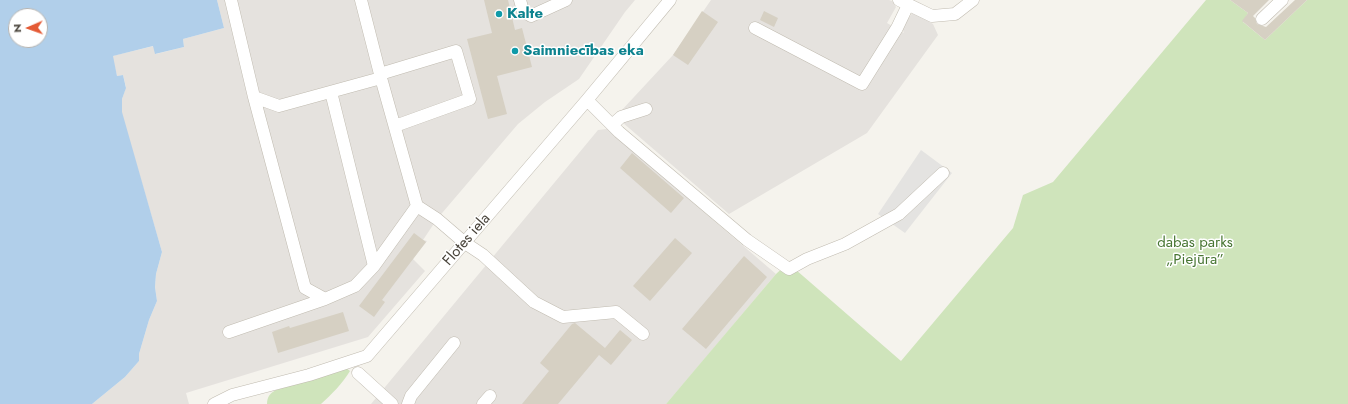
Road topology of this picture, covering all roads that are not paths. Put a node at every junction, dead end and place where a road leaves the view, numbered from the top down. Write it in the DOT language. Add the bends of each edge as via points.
graph roads {
  1 [pos="361,0"];
  2 [pos="520,0"];
  3 [pos="566,0"];
  4 [pos="670,0"];
  5 [pos="973,0"];
  6 [pos="1282,0"];
  7 [pos="233,1"];
  8 [pos="904,2"];
  9 [pos="1262,19"];
  10 [pos="755,28"];
  11 [pos="381,76"];
  12 [pos="331,92"];
  13 [pos="254,97"];
  14 [pos="587,100"];
  15 [pos="646,109"];
  16 [pos="612,125"];
  17 [pos="395,126"];
  18 [pos="943,173"];
  19 [pos="417,206"];
  20 [pos="465,243"];
  21 [pos="374,266"];
  22 [pos="325,299"];
  23 [pos="229,332"];
  24 [pos="643,334"];
  25 [pos="454,343"];
  26 [pos="358,373"];
  27 [pos="214,404"];
  28 [pos="392,404"];
  29 [pos="408,404"];
  1 -- 11 [label="street"];
  2 -- 3 [label="street" via="523,11 531,16"];
  4 -- 14 [label="street, Flotes iela"];
  5 -- 8 [label="street" via="955,14 932,16"];
  6 -- 9 [label="street"];
  7 -- 13 [label="street"];
  8 -- 10 [label="street" via="897,28 862,84"];
  11 -- 12 [label="street"];
  11 -- 17 [label="street"];
  11 -- 17 [label="street" via="456,51 470,99"];
  12 -- 13 [label="street" via="279,106"];
  12 -- 21 [label="street"];
  13 -- 22 [label="street" via="305,288"];
  14 -- 16 [label="street"];
  14 -- 20 [label="street, Flotes iela"];
  15 -- 16 [label="street" via="621,117"];
  16 -- 18 [label="street" via="747,240 789,269 845,244 899,214"];
  17 -- 19 [label="street"];
  19 -- 20 [label="street"];
  19 -- 21 [label="street"];
  20 -- 24 [label="street" via="483,255 534,302 563,317 616,312"];
  20 -- 27 [label="street, Flotes iela" via="367,356 309,375 232,395"];
  21 -- 22 [label="street" via="355,286"];
  22 -- 23 [label="street"];
  25 -- 29 [label="street" via="411,396"];
  26 -- 28 [label="street"];
}
